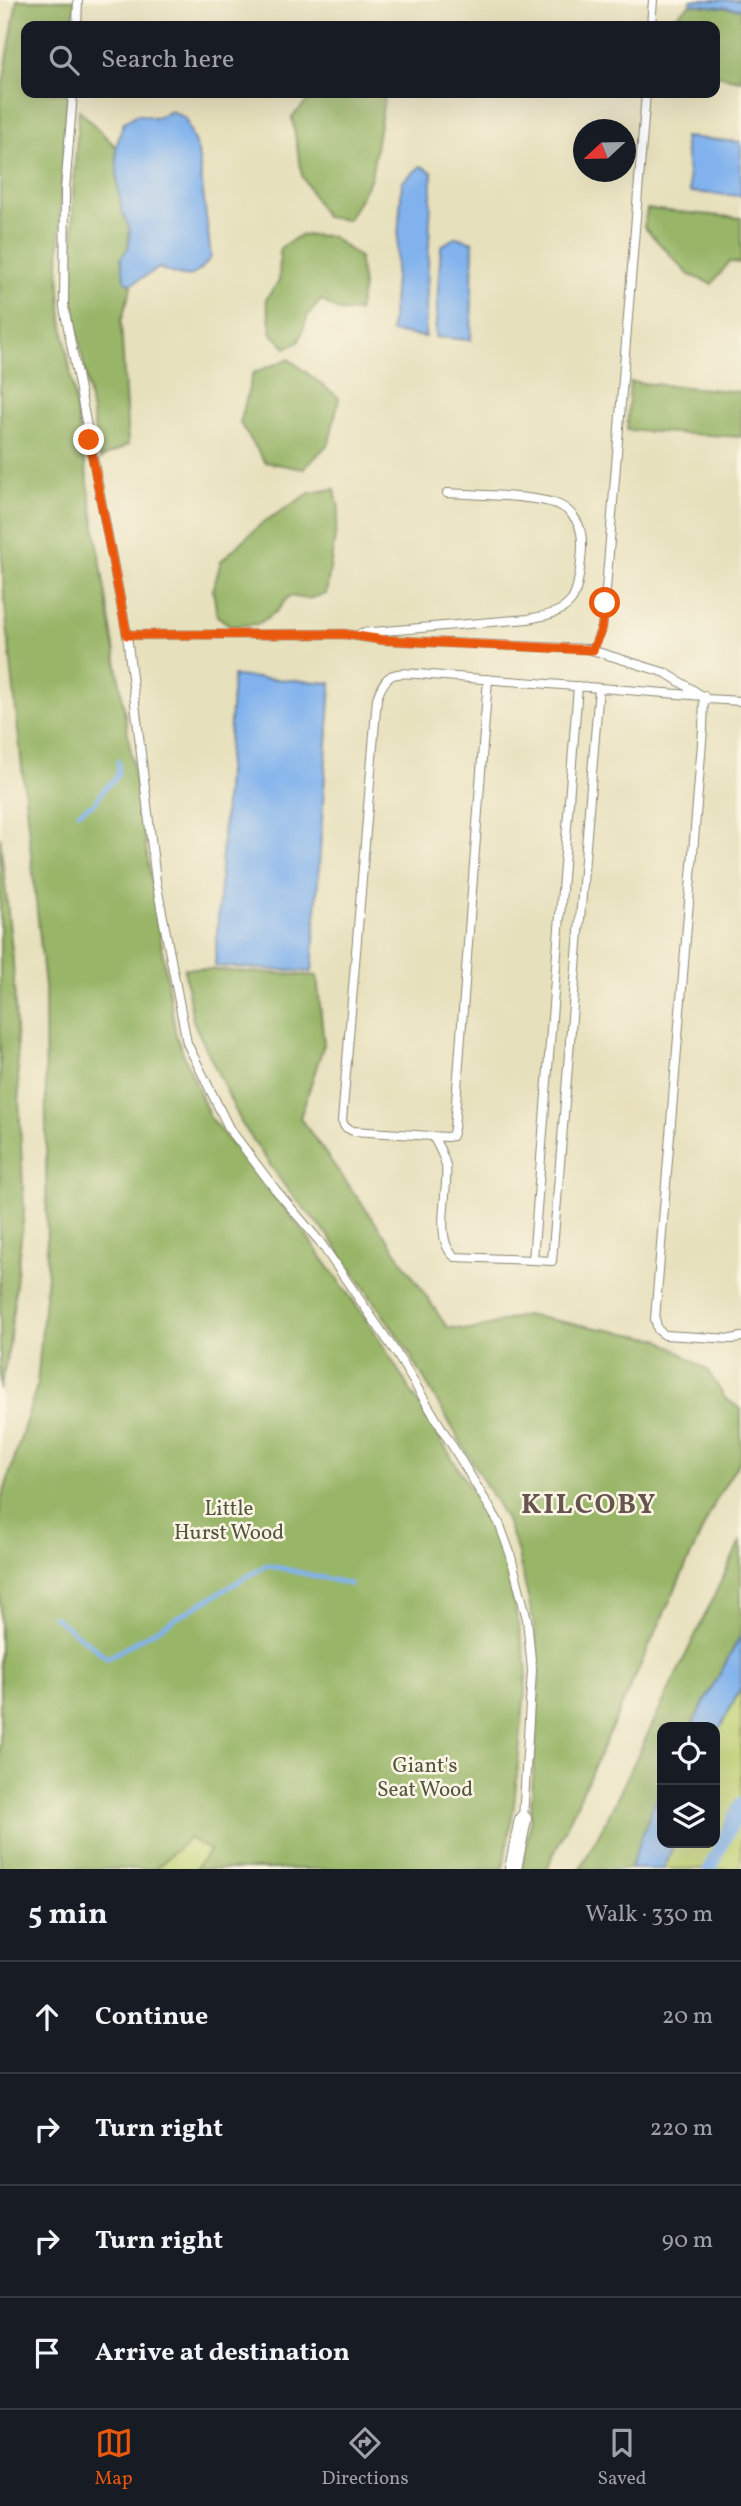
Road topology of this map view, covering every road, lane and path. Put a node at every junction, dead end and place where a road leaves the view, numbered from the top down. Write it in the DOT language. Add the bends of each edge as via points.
graph roads {
  1 [pos="78,0"];
  2 [pos="653,0"];
  3 [pos="77,21"];
  4 [pos="651,21"];
  5 [pos="73,98"];
  6 [pos="646,98"];
  7 [pos="447,494"];
  8 [pos="344,634"];
  9 [pos="127,635"];
  10 [pos="593,650"];
  11 [pos="488,679"];
  12 [pos="578,686"];
  13 [pos="600,688"];
  14 [pos="704,696"];
  15 [pos="741,701"];
  16 [pos="433,1136"];
  17 [pos="533,1260"];
  18 [pos="741,1337"];
  19 [pos="523,1819"];
  20 [pos="513,1869"];
  1 -- 3 [label="lane"];
  2 -- 4 [label="lane"];
  5 -- 9 [label="lane" via="65,190 64,307"];
  6 -- 10 [label="lane" via="605,603"];
  7 -- 8 [label="lane" via="541,500 567,510 582,536 572,601 553,614 528,619"];
  8 -- 9 [label="lane"];
  8 -- 10 [label="lane"];
  9 -- 19 [label="lane" via="156,881 187,1043 229,1128 320,1242 395,1351 499,1523 527,1619 533,1670"];
  10 -- 14 [label="lane" via="666,673"];
  11 -- 12 [label="lane"];
  11 -- 16 [label="lane" via="454,1129 452,1136"];
  11 -- 16 [label="lane" via="397,673 390,675 377,698 342,1121 353,1131"];
  12 -- 13 [label="lane"];
  12 -- 17 [label="lane"];
  13 -- 14 [label="lane"];
  13 -- 17 [label="lane" via="552,1261"];
  14 -- 15 [label="lane"];
  14 -- 18 [label="lane" via="655,1319 666,1335"];
  16 -- 17 [label="lane" via="446,1169 443,1234 448,1252 455,1257"];
  19 -- 20 [label="street"];
}
